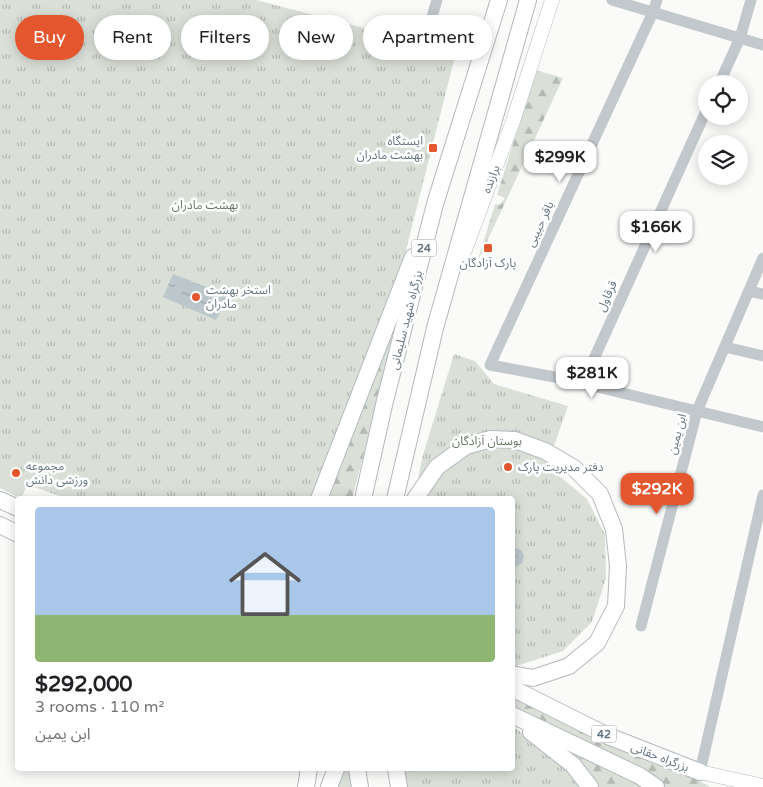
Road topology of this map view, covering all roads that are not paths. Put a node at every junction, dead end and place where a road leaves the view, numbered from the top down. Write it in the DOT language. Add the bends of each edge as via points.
graph roads {
  1 [pos="437,0"];
  2 [pos="499,0"];
  3 [pos="528,0"];
  4 [pos="552,0"];
  5 [pos="612,0"];
  6 [pos="657,0"];
  7 [pos="751,0"];
  8 [pos="653,12"];
  9 [pos="432,15"];
  10 [pos="740,38"];
  11 [pos="763,45"];
  12 [pos="723,75"];
  13 [pos="700,125"];
  14 [pos="435,204"];
  15 [pos="763,258"];
  16 [pos="749,290"];
  17 [pos="763,294"];
  18 [pos="435,328"];
  19 [pos="725,347"];
  20 [pos="763,356"];
  21 [pos="583,383"];
  22 [pos="697,411"];
  23 [pos="763,427"];
  24 [pos="763,495"];
  25 [pos="321,496"];
  26 [pos="364,496"];
  27 [pos="396,496"];
  28 [pos="417,496"];
  29 [pos="0,500"];
  30 [pos="15,507"];
  31 [pos="0,525"];
  32 [pos="15,532"];
  33 [pos="641,626"];
  34 [pos="515,675"];
  35 [pos="515,690"];
  36 [pos="515,716"];
  37 [pos="515,721"];
  38 [pos="309,771"];
  39 [pos="335,771"];
  40 [pos="357,771"];
  41 [pos="389,771"];
  42 [pos="396,771"];
  43 [pos="700,772"];
  44 [pos="725,783"];
  45 [pos="763,786"];
  46 [pos="306,787"];
  47 [pos="330,787"];
  48 [pos="360,787"];
  49 [pos="391,787"];
  50 [pos="399,787"];
  51 [pos="590,787"];
  52 [pos="656,787"];
  1 -- 9 [label="street"];
  2 -- 14 [label="highway, بزرگراه شهید سلیمانی / 24"];
  3 -- 18 [label="highway, 24"];
  4 -- 18 [label="main road, برازنده" via="513,121"];
  5 -- 8 [label="street"];
  6 -- 8 [label="street, باقر حبیبی"];
  7 -- 10 [label="street"];
  8 -- 10 [label="street"];
  8 -- 21 [label="street, باقر حبیبی" via="490,365"];
  10 -- 11 [label="street"];
  10 -- 12 [label="street"];
  13 -- 21 [label="street, قرقاول"];
  14 -- 25 [label="highway"];
  14 -- 26 [label="highway, بزرگراه شهید سلیمانی / 24"];
  15 -- 16 [label="street, ابن یمین"];
  16 -- 17 [label="street"];
  16 -- 19 [label="street, ابن یمین"];
  18 -- 27 [label="highway, 24"];
  19 -- 20 [label="street"];
  19 -- 22 [label="street, ابن یمین"];
  21 -- 22 [label="street"];
  22 -- 23 [label="street"];
  22 -- 33 [label="street, ابن یمین"];
  24 -- 43 [label="street"];
  28 -- 34 [label="highway" via="437,467 466,446 491,439 515,440 545,451 574,468 600,494 614,529 618,566 616,606 597,643 569,666 533,678"];
  29 -- 30 [label="highway"];
  31 -- 32 [label="highway"];
  35 -- 43 [label="highway, بزرگراه حقانی / 42" via="608,736"];
  36 -- 52 [label="highway, بزرگراه حقانی / 42" via="640,776"];
  37 -- 51 [label="highway" via="572,765"];
  38 -- 46 [label="highway"];
  39 -- 47 [label="highway"];
  40 -- 48 [label="highway"];
  41 -- 49 [label="highway"];
  42 -- 50 [label="highway"];
  43 -- 44 [label="main road"];
  44 -- 45 [label="main road"];
}
